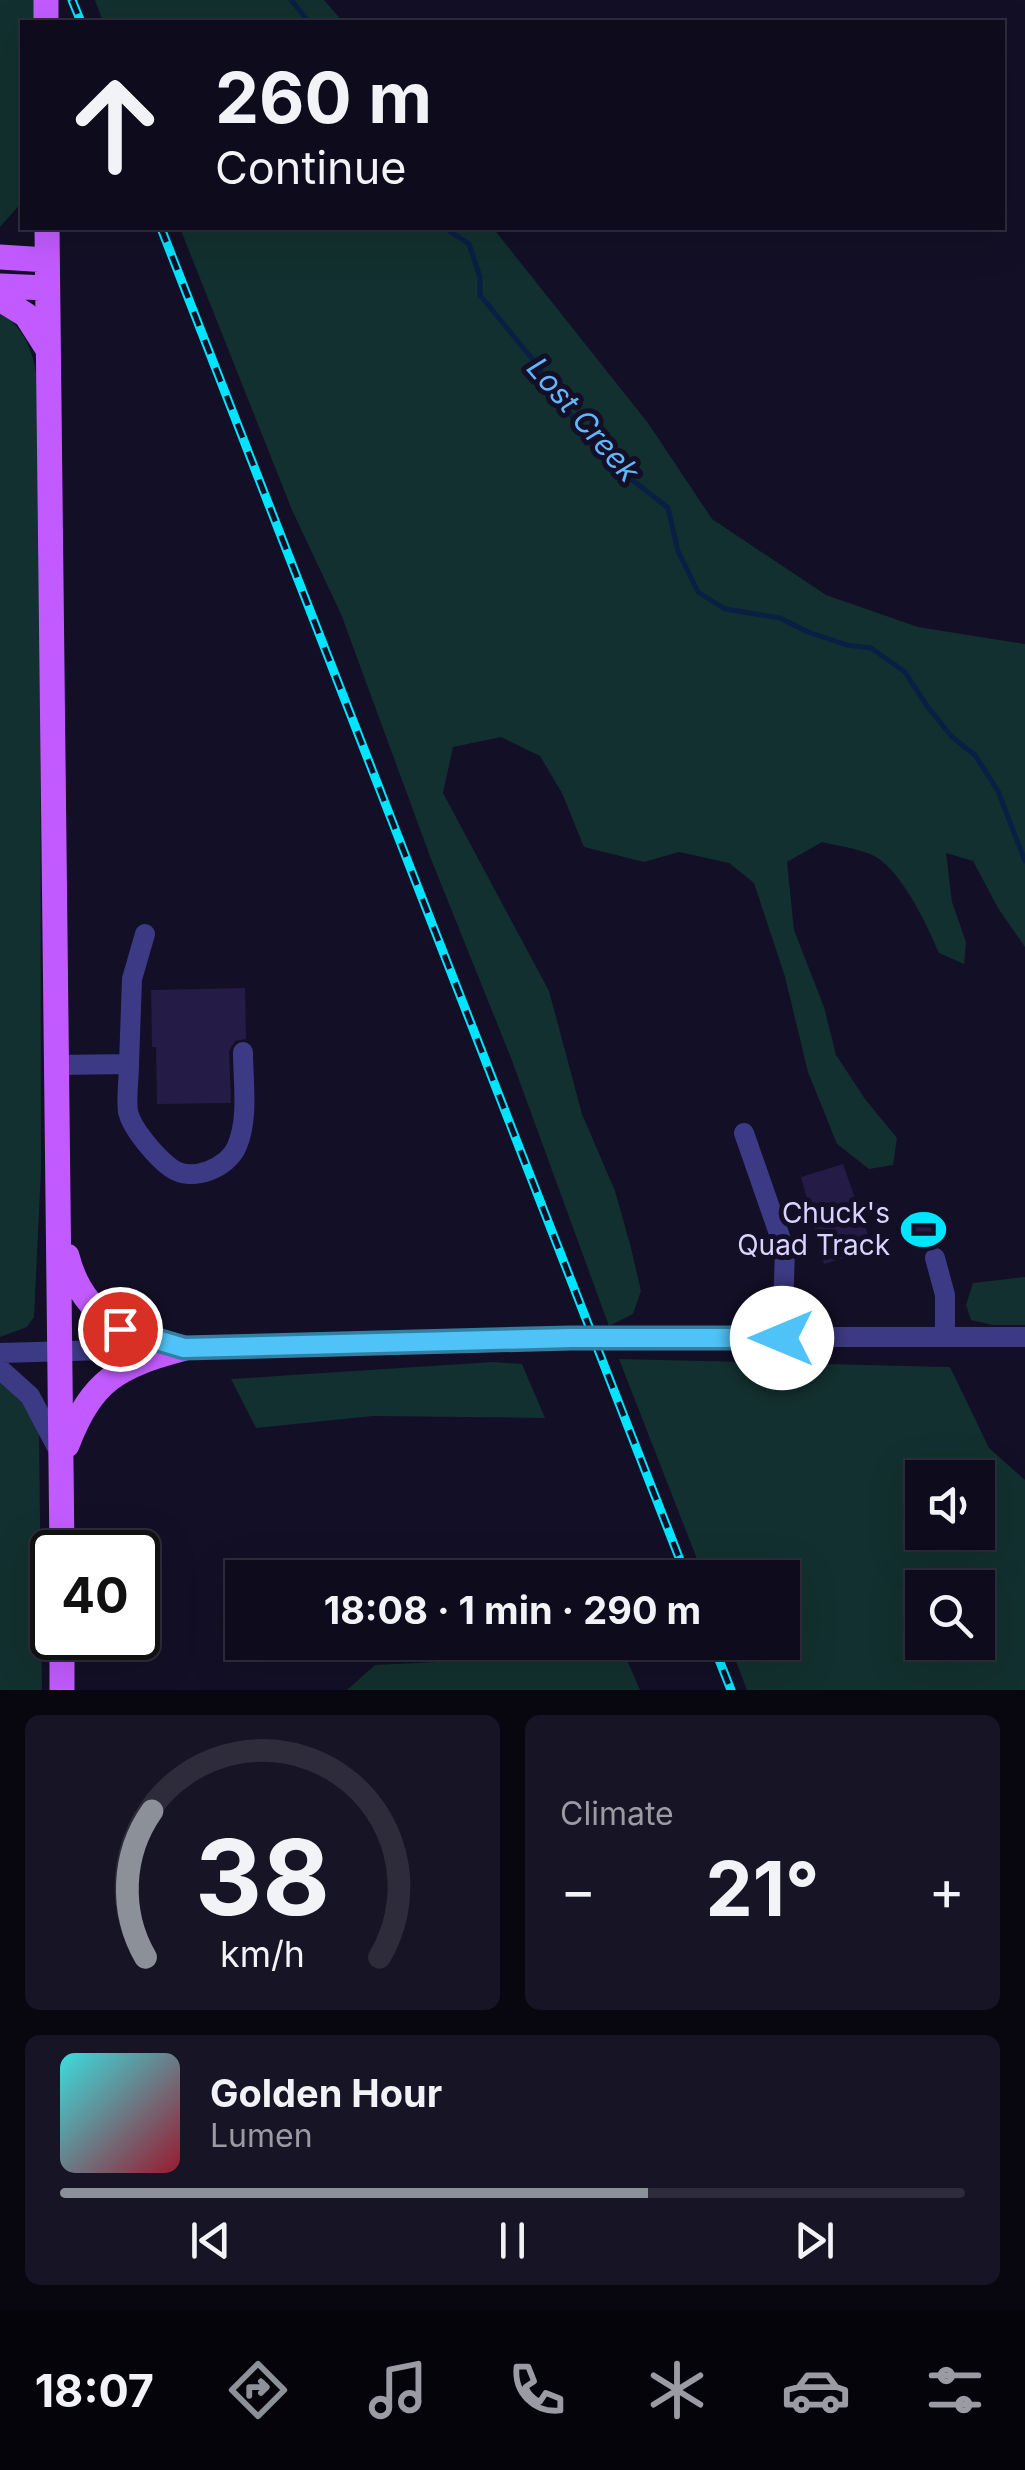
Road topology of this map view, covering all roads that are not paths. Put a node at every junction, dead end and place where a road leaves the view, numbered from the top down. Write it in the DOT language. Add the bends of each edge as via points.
graph roads {
  1 [pos="47,230"];
  2 [pos="0,257"];
  3 [pos="47,260"];
  4 [pos="0,286"];
  5 [pos="47,288"];
  6 [pos="0,299"];
  7 [pos="48,348"];
  8 [pos="145,934"];
  9 [pos="243,1052"];
  10 [pos="129,1064"];
  11 [pos="57,1065"];
  12 [pos="744,1133"];
  13 [pos="59,1226"];
  14 [pos="935,1258"];
  15 [pos="1025,1337"];
  16 [pos="782,1338"];
  17 [pos="945,1338"];
  18 [pos="184,1348"];
  19 [pos="62,1352"];
  20 [pos="0,1353"];
  21 [pos="0,1369"];
  22 [pos="62,1459"];
  23 [pos="62,1530"];
  24 [pos="62,1660"];
  25 [pos="62,1690"];
  1 -- 3 [label="main road"];
  2 -- 3 [label="main road"];
  3 -- 5 [label="main road"];
  4 -- 5 [label="main road"];
  5 -- 7 [label="main road"];
  6 -- 7 [label="main road" via="26,316"];
  7 -- 11 [label="main road"];
  8 -- 10 [label="street" via="132,979"];
  9 -- 10 [label="street" via="244,1118 236,1148 218,1168 192,1174 172,1170 128,1114"];
  10 -- 11 [label="street"];
  11 -- 13 [label="main road"];
  12 -- 16 [label="street" via="785,1250"];
  13 -- 18 [label="main road" via="82,1294 106,1319 136,1336"];
  13 -- 19 [label="main road"];
  14 -- 17 [label="street" via="945,1295"];
  15 -- 17 [label="street"];
  16 -- 17 [label="street"];
  16 -- 18 [label="street"];
  18 -- 19 [label="street"];
  18 -- 22 [label="main road" via="139,1360 105,1381 84,1406"];
  19 -- 20 [label="street"];
  19 -- 22 [label="main road"];
  21 -- 22 [label="street" via="30,1396"];
  22 -- 23 [label="main road"];
  24 -- 25 [label="main road"];
}
